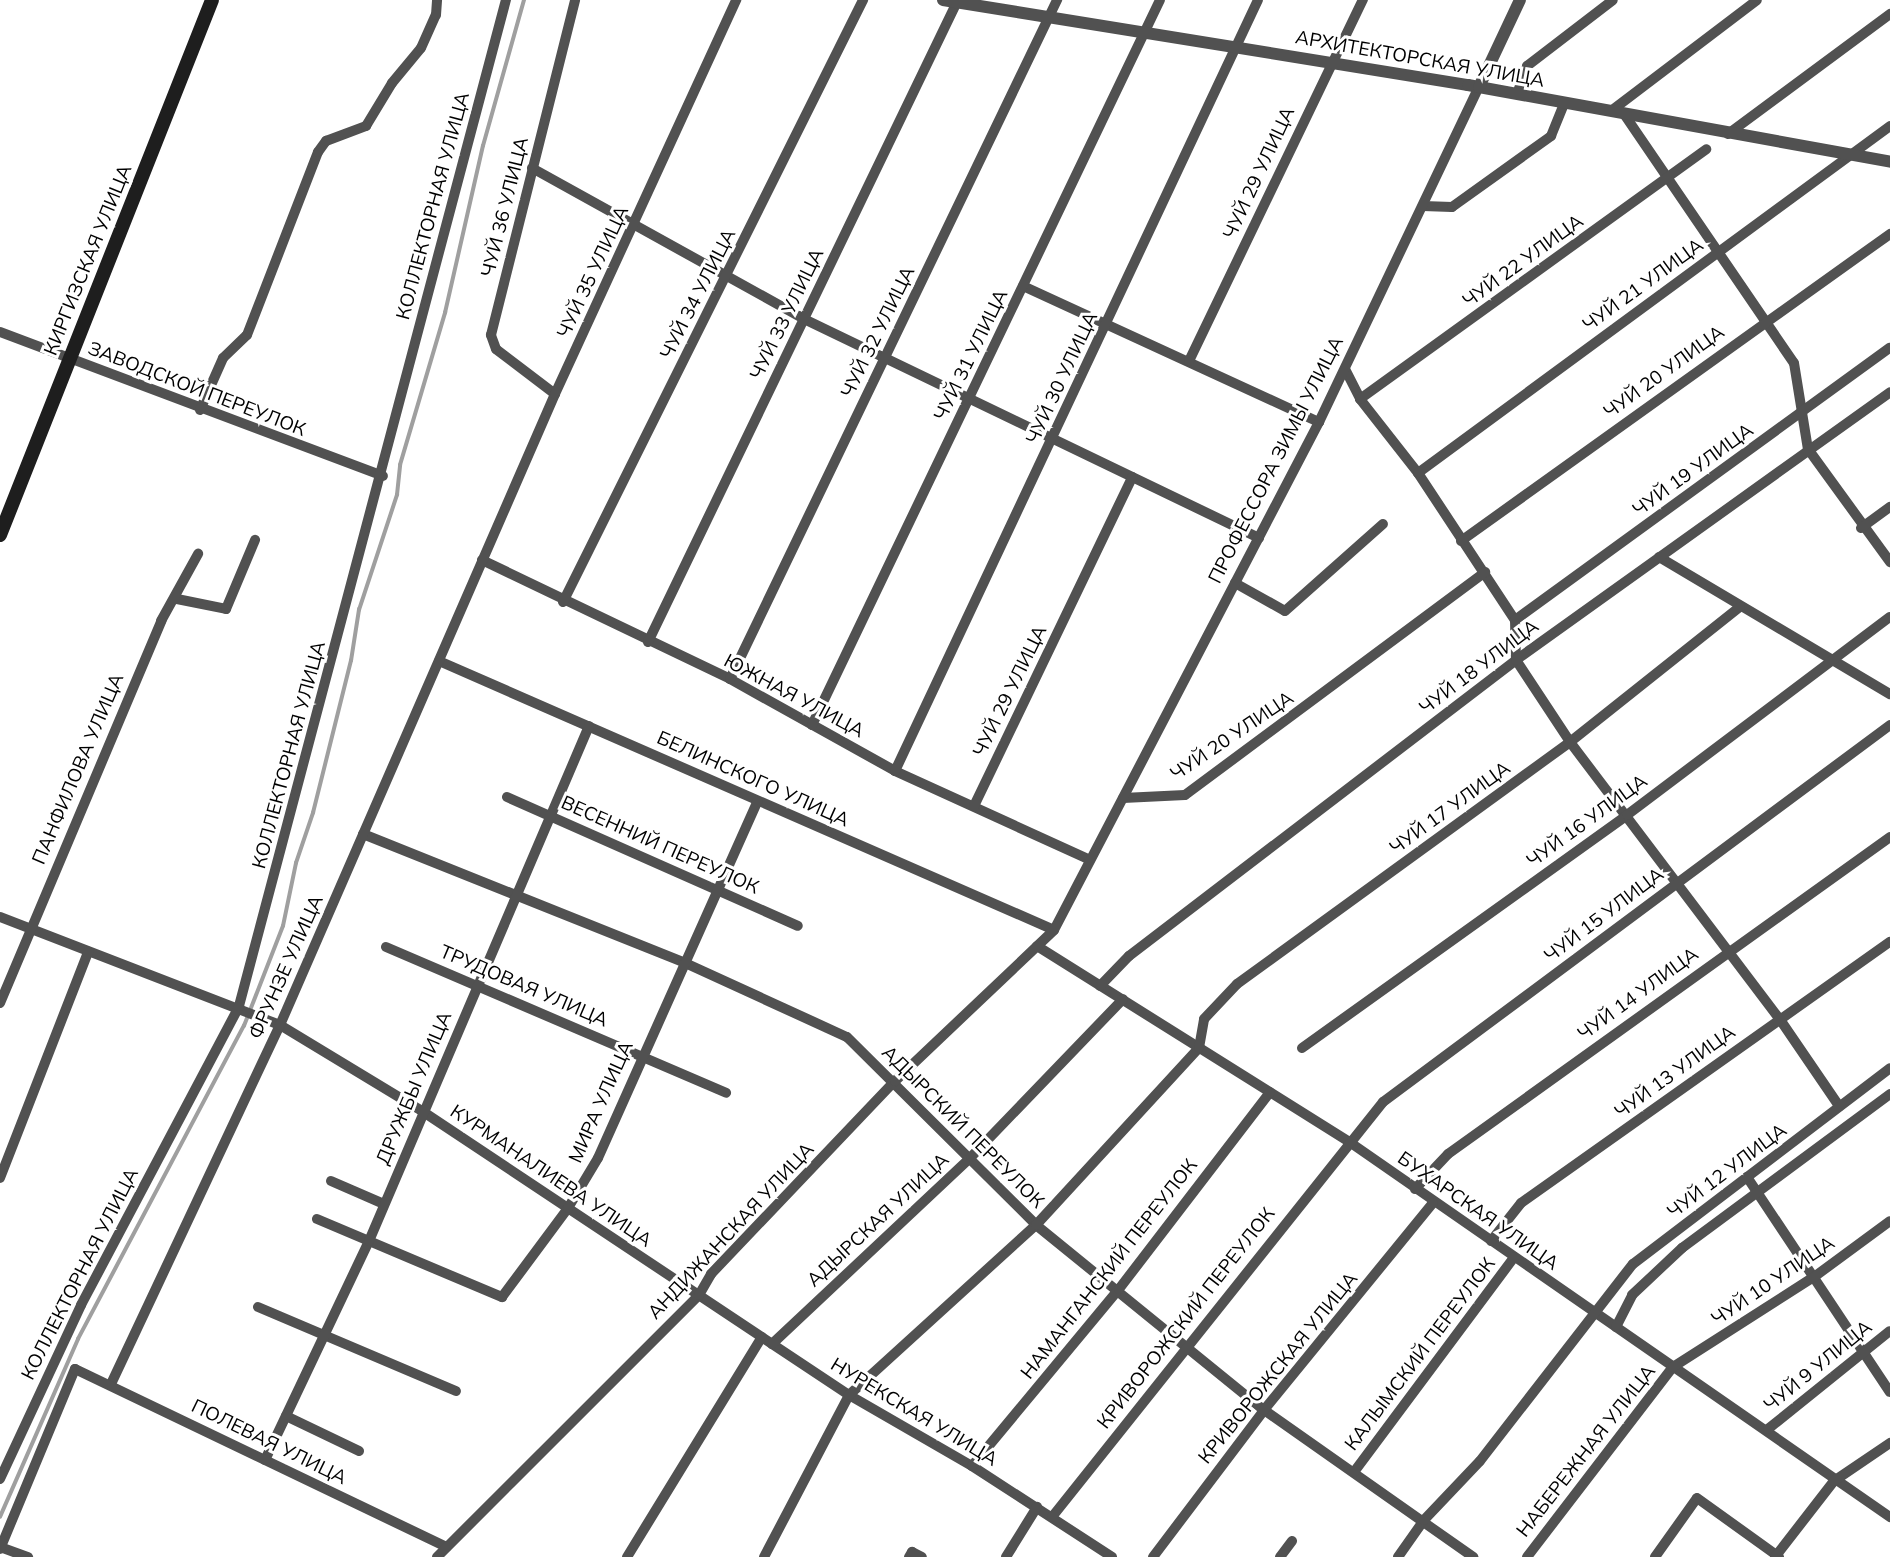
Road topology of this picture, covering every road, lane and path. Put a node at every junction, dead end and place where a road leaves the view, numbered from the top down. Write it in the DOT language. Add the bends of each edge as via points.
graph roads {
  1 [pos="212,0"];
  2 [pos="437,0"];
  3 [pos="506,0"];
  4 [pos="575,0"];
  5 [pos="737,0"];
  6 [pos="863,0"];
  7 [pos="1057,0"];
  8 [pos="1160,0"];
  9 [pos="1258,0"];
  10 [pos="1363,0"];
  11 [pos="1520,0"];
  12 [pos="1613,0"];
  13 [pos="1757,0"];
  14 [pos="952,1"];
  15 [pos="1890,15"];
  16 [pos="1049,17"];
  17 [pos="1144,33"];
  18 [pos="1236,47"];
  19 [pos="1332,62"];
  20 [pos="1479,87"];
  21 [pos="1517,94"];
  22 [pos="1564,103"];
  23 [pos="1617,113"];
  24 [pos="1890,126"];
  25 [pos="1728,134"];
  26 [pos="1706,149"];
  27 [pos="1850,156"];
  28 [pos="1890,162"];
  29 [pos="532,168"];
  30 [pos="1664,178"];
  31 [pos="1423,206"];
  32 [pos="635,223"];
  33 [pos="1890,234"];
  34 [pos="1717,253"];
  35 [pos="727,275"];
  36 [pos="1023,286"];
  37 [pos="804,319"];
  38 [pos="1765,321"];
  39 [pos="1106,326"];
  40 [pos="0,332"];
  41 [pos="1890,348"];
  42 [pos="885,358"];
  43 [pos="70,359"];
  44 [pos="1189,361"];
  45 [pos="1345,369"];
  46 [pos="1890,392"];
  47 [pos="555,394"];
  48 [pos="969,398"];
  49 [pos="1360,399"];
  50 [pos="200,410"];
  51 [pos="1800,415"];
  52 [pos="1318,422"];
  53 [pos="1052,439"];
  54 [pos="1808,449"];
  55 [pos="1418,473"];
  56 [pos="383,476"];
  57 [pos="1132,477"];
  58 [pos="1890,507"];
  59 [pos="1383,524"];
  60 [pos="1861,528"];
  61 [pos="0,535"];
  62 [pos="1259,538"];
  63 [pos="255,540"];
  64 [pos="1461,541"];
  65 [pos="198,554"];
  66 [pos="1659,557"];
  67 [pos="482,560"];
  68 [pos="1890,562"];
  69 [pos="1485,572"];
  70 [pos="1235,583"];
  71 [pos="177,599"];
  72 [pos="563,602"];
  73 [pos="1740,607"];
  74 [pos="1890,617"];
  75 [pos="1515,620"];
  76 [pos="648,642"];
  77 [pos="1833,657"];
  78 [pos="439,660"];
  79 [pos="1516,660"];
  80 [pos="730,680"];
  81 [pos="1890,694"];
  82 [pos="812,725"];
  83 [pos="1890,725"];
  84 [pos="589,726"];
  85 [pos="1570,742"];
  86 [pos="895,771"];
  87 [pos="507,797"];
  88 [pos="1123,798"];
  89 [pos="758,801"];
  90 [pos="974,806"];
  91 [pos="1627,815"];
  92 [pos="550,816"];
  93 [pos="363,834"];
  94 [pos="1890,837"];
  95 [pos="1090,860"];
  96 [pos="1678,882"];
  97 [pos="716,890"];
  98 [pos="516,894"];
  99 [pos="0,917"];
  100 [pos="798,926"];
  101 [pos="30,929"];
  102 [pos="1054,930"];
  103 [pos="1890,942"];
  104 [pos="1037,946"];
  105 [pos="386,947"];
  106 [pos="88,952"];
  107 [pos="1725,952"];
  108 [pos="683,962"];
  109 [pos="476,986"];
  110 [pos="1100,986"];
  111 [pos="1123,999"];
  112 [pos="0,1003"];
  113 [pos="239,1006"];
  114 [pos="1779,1018"];
  115 [pos="281,1025"];
  116 [pos="1199,1048"];
  117 [pos="1302,1048"];
  118 [pos="641,1054"];
  119 [pos="1890,1068"];
  120 [pos="895,1081"];
  121 [pos="1270,1092"];
  122 [pos="726,1093"];
  123 [pos="1890,1094"];
  124 [pos="1839,1106"];
  125 [pos="422,1111"];
  126 [pos="1348,1141"];
  127 [pos="971,1157"];
  128 [pos="1747,1177"];
  129 [pos="0,1178"];
  130 [pos="331,1181"];
  131 [pos="1415,1189"];
  132 [pos="1759,1195"];
  133 [pos="1433,1203"];
  134 [pos="384,1204"];
  135 [pos="568,1209"];
  136 [pos="317,1219"];
  137 [pos="1890,1221"];
  138 [pos="1036,1225"];
  139 [pos="369,1241"];
  140 [pos="1491,1241"];
  141 [pos="1514,1257"];
  142 [pos="1814,1277"];
  143 [pos="1119,1289"];
  144 [pos="699,1295"];
  145 [pos="258,1307"];
  146 [pos="1594,1311"];
  147 [pos="1616,1327"];
  148 [pos="1890,1331"];
  149 [pos="324,1336"];
  150 [pos="762,1337"];
  151 [pos="772,1344"];
  152 [pos="1185,1347"];
  153 [pos="1862,1351"];
  154 [pos="1673,1367"];
  155 [pos="75,1369"];
  156 [pos="111,1384"];
  157 [pos="456,1391"];
  158 [pos="1890,1392"];
  159 [pos="849,1395"];
  160 [pos="1264,1410"];
  161 [pos="286,1416"];
  162 [pos="1768,1429"];
  163 [pos="1890,1443"];
  164 [pos="359,1451"];
  165 [pos="265,1460"];
  166 [pos="972,1466"];
  167 [pos="1354,1472"];
  168 [pos="0,1479"];
  169 [pos="1834,1481"];
  170 [pos="1037,1507"];
  171 [pos="1052,1517"];
  172 [pos="1890,1517"];
  173 [pos="1424,1520"];
  174 [pos="1292,1541"];
  175 [pos="447,1547"];
  176 [pos="0,1548"];
  177 [pos="1777,1556"];
  178 [pos="28,1557"];
  179 [pos="437,1557"];
  180 [pos="627,1557"];
  181 [pos="764,1557"];
  182 [pos="909,1557"];
  183 [pos="922,1557"];
  184 [pos="1006,1557"];
  185 [pos="1112,1557"];
  186 [pos="1153,1557"];
  187 [pos="1280,1557"];
  188 [pos="1398,1557"];
  189 [pos="1473,1557"];
  190 [pos="1527,1557"];
  191 [pos="1655,1557"];
  1 -- 43 [label="main road, КИРГИЗСКАЯ УЛИЦА"];
  2 -- 50 [label="street" via="436,15 421,48 392,83 366,126 326,141 318,152 247,335 223,358"];
  3 -- 56 [label="street, КОЛЛЕКТОРНАЯ УЛИЦА"];
  4 -- 29 [label="street, ЧУЙ 36 УЛИЦА"];
  5 -- 32 [label="street, ЧУЙ 35 УЛИЦА"];
  6 -- 35 [label="street, ЧУЙ 34 УЛИЦА"];
  7 -- 16 [label="street, ЧУЙ 32 УЛИЦА"];
  8 -- 17 [label="street, ЧУЙ 31 УЛИЦА"];
  9 -- 18 [label="street, ЧУЙ 30 УЛИЦА"];
  10 -- 19 [label="street, ЧУЙ 29 УЛИЦА"];
  11 -- 20 [label="street, ПРОФЕССОРА ЗИМЫ УЛИЦА"];
  12 -- 21 [label="street" via="1527,66"];
  13 -- 23 [label="street"];
  14 -- 16 [label="street, АРХИТЕКТОРСКАЯ УЛИЦА"];
  14 -- 37 [label="street, ЧУЙ 33 УЛИЦА"];
  15 -- 25 [label="street"];
  16 -- 17 [label="street, АРХИТЕКТОРСКАЯ УЛИЦА"];
  16 -- 42 [label="street, ЧУЙ 32 УЛИЦА"];
  17 -- 18 [label="street, АРХИТЕКТОРСКАЯ УЛИЦА"];
  17 -- 36 [label="street, ЧУЙ 31 УЛИЦА"];
  18 -- 19 [label="street, АРХИТЕКТОРСКАЯ УЛИЦА"];
  18 -- 39 [label="street, ЧУЙ 30 УЛИЦА"];
  19 -- 20 [label="street, АРХИТЕКТОРСКАЯ УЛИЦА"];
  19 -- 44 [label="street, ЧУЙ 29 УЛИЦА"];
  20 -- 21 [label="street, АРХИТЕКТОРСКАЯ УЛИЦА"];
  20 -- 31 [label="street, ПРОФЕССОРА ЗИМЫ УЛИЦА"];
  21 -- 22 [label="street, АРХИТЕКТОРСКАЯ УЛИЦА"];
  22 -- 23 [label="street, АРХИТЕКТОРСКАЯ УЛИЦА"];
  22 -- 31 [label="street" via="1551,136 1452,207"];
  23 -- 25 [label="street, АРХИТЕКТОРСКАЯ УЛИЦА"];
  23 -- 30 [label="street"];
  24 -- 27 [label="street, ЧУЙ 21 УЛИЦА"];
  25 -- 27 [label="street, АРХИТЕКТОРСКАЯ УЛИЦА"];
  26 -- 30 [label="street, ЧУЙ 22 УЛИЦА"];
  27 -- 28 [label="street, АРХИТЕКТОРСКАЯ УЛИЦА"];
  27 -- 34 [label="street, ЧУЙ 21 УЛИЦА"];
  29 -- 32 [label="street"];
  29 -- 47 [label="street, ЧУЙ 36 УЛИЦА" via="491,343"];
  30 -- 34 [label="street"];
  30 -- 49 [label="street, ЧУЙ 22 УЛИЦА" via="1503,300"];
  31 -- 45 [label="street, ПРОФЕССОРА ЗИМЫ УЛИЦА"];
  32 -- 35 [label="street"];
  32 -- 47 [label="street, ЧУЙ 35 УЛИЦА"];
  33 -- 38 [label="street, ЧУЙ 20 УЛИЦА"];
  34 -- 38 [label="street"];
  34 -- 55 [label="street, ЧУЙ 21 УЛИЦА"];
  35 -- 37 [label="street"];
  35 -- 72 [label="street, ЧУЙ 34 УЛИЦА"];
  36 -- 39 [label="street"];
  36 -- 48 [label="street, ЧУЙ 31 УЛИЦА"];
  37 -- 42 [label="street"];
  37 -- 76 [label="street, ЧУЙ 33 УЛИЦА"];
  38 -- 51 [label="street" via="1794,363 1801,385"];
  38 -- 64 [label="street, ЧУЙ 20 УЛИЦА"];
  39 -- 44 [label="street"];
  39 -- 53 [label="street, ЧУЙ 30 УЛИЦА"];
  40 -- 43 [label="street, ЗАВОДСКОЙ ПЕРЕУЛОК"];
  41 -- 51 [label="street, ЧУЙ 19 УЛИЦА"];
  42 -- 48 [label="street"];
  42 -- 80 [label="street, ЧУЙ 32 УЛИЦА"];
  43 -- 50 [label="street, ЗАВОДСКОЙ ПЕРЕУЛОК"];
  43 -- 61 [label="main road, КИРГИЗСКАЯ УЛИЦА"];
  44 -- 52 [label="street"];
  45 -- 49 [label="street"];
  45 -- 52 [label="street, ПРОФЕССОРА ЗИМЫ УЛИЦА"];
  46 -- 54 [label="street, ЧУЙ 18 УЛИЦА"];
  47 -- 67 [label="street, ЧУЙ 35 УЛИЦА"];
  48 -- 53 [label="street"];
  48 -- 82 [label="street, ЧУЙ 31 УЛИЦА"];
  49 -- 55 [label="street"];
  50 -- 56 [label="street, ЗАВОДСКОЙ ПЕРЕУЛОК"];
  51 -- 54 [label="street"];
  51 -- 75 [label="street, ЧУЙ 19 УЛИЦА"];
  52 -- 62 [label="street, ПРОФЕССОРА ЗИМЫ УЛИЦА"];
  53 -- 57 [label="street"];
  53 -- 86 [label="street, ЧУЙ 30 УЛИЦА"];
  54 -- 60 [label="street"];
  54 -- 66 [label="street, ЧУЙ 18 УЛИЦА"];
  55 -- 64 [label="street"];
  56 -- 113 [label="street, КОЛЛЕКТОРНАЯ УЛИЦА"];
  57 -- 62 [label="street"];
  57 -- 90 [label="street, ЧУЙ 29 УЛИЦА"];
  58 -- 60 [label="street"];
  59 -- 70 [label="street" via="1285,611"];
  60 -- 68 [label="street"];
  62 -- 70 [label="street, ПРОФЕССОРА ЗИМЫ УЛИЦА"];
  63 -- 71 [label="street" via="226,609"];
  64 -- 69 [label="street"];
  65 -- 71 [label="street, ПАНФИЛОВА УЛИЦА"];
  66 -- 73 [label="street"];
  66 -- 79 [label="street, ЧУЙ 18 УЛИЦА"];
  67 -- 72 [label="street, ЮЖНАЯ УЛИЦА"];
  67 -- 78 [label="street, ФРУНЗЕ УЛИЦА"];
  69 -- 75 [label="street"];
  69 -- 88 [label="street, ЧУЙ 20 УЛИЦА" via="1185,795"];
  70 -- 88 [label="street, ПРОФЕССОРА ЗИМЫ УЛИЦА"];
  71 -- 101 [label="street, ПАНФИЛОВА УЛИЦА" via="161,621"];
  72 -- 76 [label="street, ЮЖНАЯ УЛИЦА"];
  73 -- 77 [label="street"];
  73 -- 85 [label="street, ЧУЙ 17 УЛИЦА"];
  74 -- 77 [label="street, ЧУЙ 16 УЛИЦА"];
  75 -- 79 [label="street"];
  76 -- 80 [label="street, ЮЖНАЯ УЛИЦА"];
  77 -- 81 [label="street"];
  77 -- 91 [label="street, ЧУЙ 16 УЛИЦА"];
  78 -- 84 [label="street, БЕЛИНСКОГО УЛИЦА"];
  78 -- 93 [label="street, ФРУНЗЕ УЛИЦА"];
  79 -- 85 [label="street"];
  79 -- 110 [label="street, ЧУЙ 18 УЛИЦА" via="1129,956"];
  80 -- 82 [label="street, ЮЖНАЯ УЛИЦА"];
  82 -- 86 [label="street, ЮЖНАЯ УЛИЦА"];
  83 -- 96 [label="street, ЧУЙ 15 УЛИЦА"];
  84 -- 89 [label="street, БЕЛИНСКОГО УЛИЦА"];
  84 -- 92 [label="street, ДРУЖБЫ УЛИЦА"];
  85 -- 91 [label="street"];
  85 -- 116 [label="street, ЧУЙ 17 УЛИЦА" via="1237,984 1204,1019"];
  86 -- 90 [label="street, ЮЖНАЯ УЛИЦА"];
  87 -- 92 [label="street, ВЕСЕННИЙ ПЕРЕУЛОК"];
  88 -- 95 [label="street, ПРОФЕССОРА ЗИМЫ УЛИЦА"];
  89 -- 97 [label="street, МИРА УЛИЦА"];
  89 -- 102 [label="street, БЕЛИНСКОГО УЛИЦА"];
  90 -- 95 [label="street, ЮЖНАЯ УЛИЦА"];
  91 -- 96 [label="street"];
  91 -- 117 [label="street, ЧУЙ 16 УЛИЦА"];
  92 -- 97 [label="street, ВЕСЕННИЙ ПЕРЕУЛОК"];
  92 -- 98 [label="street, ДРУЖБЫ УЛИЦА"];
  93 -- 98 [label="street, АДЫРСКИЙ ПЕРЕУЛОК"];
  93 -- 115 [label="street, ФРУНЗЕ УЛИЦА"];
  94 -- 107 [label="street, ЧУЙ 14 УЛИЦА"];
  95 -- 102 [label="street, ПРОФЕССОРА ЗИМЫ УЛИЦА"];
  96 -- 107 [label="street"];
  96 -- 126 [label="street, ЧУЙ 15 УЛИЦА" via="1383,1102"];
  97 -- 100 [label="street, ВЕСЕННИЙ ПЕРЕУЛОК"];
  97 -- 108 [label="street, МИРА УЛИЦА"];
  98 -- 108 [label="street, АДЫРСКИЙ ПЕРЕУЛОК"];
  98 -- 109 [label="street, ДРУЖБЫ УЛИЦА"];
  99 -- 101 [label="street, КУРМАНАЛИЕВА УЛИЦА"];
  101 -- 106 [label="street, КУРМАНАЛИЕВА УЛИЦА"];
  101 -- 112 [label="street, ПАНФИЛОВА УЛИЦА"];
  102 -- 104 [label="street, АНДИЖАНСКАЯ УЛИЦА"];
  103 -- 114 [label="street, ЧУЙ 13 УЛИЦА"];
  104 -- 110 [label="street, БУХАРСКАЯ УЛИЦА"];
  104 -- 120 [label="street, АНДИЖАНСКАЯ УЛИЦА"];
  105 -- 109 [label="street, ТРУДОВАЯ УЛИЦА"];
  106 -- 113 [label="street, КУРМАНАЛИЕВА УЛИЦА"];
  106 -- 129 [label="street"];
  107 -- 114 [label="street"];
  107 -- 131 [label="street, ЧУЙ 14 УЛИЦА" via="1448,1154"];
  108 -- 118 [label="street, МИРА УЛИЦА"];
  108 -- 120 [label="street, АДЫРСКИЙ ПЕРЕУЛОК" via="847,1037"];
  109 -- 118 [label="street, ТРУДОВАЯ УЛИЦА"];
  109 -- 125 [label="street, ДРУЖБЫ УЛИЦА"];
  110 -- 111 [label="street, БУХАРСКАЯ УЛИЦА"];
  111 -- 116 [label="street, БУХАРСКАЯ УЛИЦА"];
  111 -- 127 [label="street, АДЫРСКАЯ УЛИЦА"];
  113 -- 115 [label="street, КУРМАНАЛИЕВА УЛИЦА"];
  113 -- 168 [label="street, КОЛЛЕКТОРНАЯ УЛИЦА" via="82,1305"];
  114 -- 124 [label="street"];
  114 -- 140 [label="street, ЧУЙ 13 УЛИЦА" via="1521,1203"];
  115 -- 125 [label="street, КУРМАНАЛИЕВА УЛИЦА"];
  115 -- 156 [label="street, ФРУНЗЕ УЛИЦА"];
  116 -- 121 [label="street, БУХАРСКАЯ УЛИЦА"];
  116 -- 138 [label="street"];
  118 -- 122 [label="street, ТРУДОВАЯ УЛИЦА"];
  118 -- 135 [label="street, МИРА УЛИЦА" via="598,1158"];
  119 -- 124 [label="street, ЧУЙ 12 УЛИЦА"];
  120 -- 127 [label="street, АДЫРСКИЙ ПЕРЕУЛОК"];
  120 -- 144 [label="street, АНДИЖАНСКАЯ УЛИЦА" via="711,1273"];
  121 -- 126 [label="street, БУХАРСКАЯ УЛИЦА"];
  121 -- 143 [label="street, НАМАНГАНСКИЙ ПЕРЕУЛОК"];
  123 -- 132 [label="street"];
  124 -- 128 [label="street, ЧУЙ 12 УЛИЦА"];
  125 -- 134 [label="street, ДРУЖБЫ УЛИЦА"];
  125 -- 135 [label="street, КУРМАНАЛИЕВА УЛИЦА"];
  126 -- 131 [label="street, БУХАРСКАЯ УЛИЦА"];
  126 -- 152 [label="street, КРИВОРОЖСКИЙ ПЕРЕУЛОК"];
  127 -- 138 [label="street, АДЫРСКИЙ ПЕРЕУЛОК"];
  127 -- 151 [label="street, АДЫРСКАЯ УЛИЦА"];
  128 -- 132 [label="street"];
  128 -- 146 [label="street, ЧУЙ 12 УЛИЦА" via="1633,1264"];
  130 -- 134 [label="street"];
  131 -- 133 [label="street, БУХАРСКАЯ УЛИЦА"];
  132 -- 142 [label="street"];
  132 -- 147 [label="street" via="1682,1248 1632,1295"];
  133 -- 140 [label="street, БУХАРСКАЯ УЛИЦА"];
  133 -- 160 [label="street, КРИВОРОЖСКАЯ УЛИЦА"];
  134 -- 139 [label="street, ДРУЖБЫ УЛИЦА"];
  135 -- 139 [label="street, МИРА УЛИЦА" via="502,1297"];
  135 -- 144 [label="street, КУРМАНАЛИЕВА УЛИЦА"];
  136 -- 139 [label="street, МИРА УЛИЦА"];
  137 -- 142 [label="street, ЧУЙ 10 УЛИЦА"];
  138 -- 143 [label="street, АДЫРСКИЙ ПЕРЕУЛОК"];
  138 -- 159 [label="street"];
  139 -- 149 [label="street, ДРУЖБЫ УЛИЦА"];
  140 -- 141 [label="street, БУХАРСКАЯ УЛИЦА"];
  141 -- 146 [label="street, БУХАРСКАЯ УЛИЦА"];
  141 -- 167 [label="street, КАЛЫМСКИЙ ПЕРЕУЛОК"];
  142 -- 153 [label="street"];
  142 -- 154 [label="street, ЧУЙ 10 УЛИЦА"];
  143 -- 152 [label="street, АДЫРСКИЙ ПЕРЕУЛОК"];
  143 -- 166 [label="street, НАМАНГАНСКИЙ ПЕРЕУЛОК"];
  144 -- 150 [label="street, НУРЕКСКАЯ УЛИЦА"];
  144 -- 175 [label="street, АНДИЖАНСКАЯ УЛИЦА"];
  145 -- 149 [label="street"];
  146 -- 147 [label="street, БУХАРСКАЯ УЛИЦА"];
  146 -- 173 [label="street, ЧУЙ 12 УЛИЦА" via="1480,1461"];
  147 -- 154 [label="street, БУХАРСКАЯ УЛИЦА"];
  148 -- 153 [label="street, ЧУЙ 9 УЛИЦА"];
  149 -- 157 [label="street"];
  149 -- 161 [label="street, ДРУЖБЫ УЛИЦА"];
  150 -- 151 [label="street, НУРЕКСКАЯ УЛИЦА"];
  150 -- 180 [label="street"];
  151 -- 159 [label="street, НУРЕКСКАЯ УЛИЦА"];
  152 -- 160 [label="street, АДЫРСКИЙ ПЕРЕУЛОК"];
  152 -- 171 [label="street, КРИВОРОЖСКИЙ ПЕРЕУЛОК"];
  153 -- 158 [label="street"];
  153 -- 162 [label="street, ЧУЙ 9 УЛИЦА"];
  154 -- 162 [label="street, БУХАРСКАЯ УЛИЦА"];
  154 -- 190 [label="street, НАБЕРЕЖНАЯ УЛИЦА"];
  155 -- 156 [label="street, ПОЛЕВАЯ УЛИЦА"];
  155 -- 176 [label="street, КОЛЛЕКТОРНАЯ УЛИЦА"];
  156 -- 165 [label="street, ПОЛЕВАЯ УЛИЦА"];
  159 -- 166 [label="street, НУРЕКСКАЯ УЛИЦА"];
  159 -- 181 [label="street"];
  160 -- 167 [label="street, АДЫРСКИЙ ПЕРЕУЛОК"];
  160 -- 186 [label="street, КРИВОРОЖСКАЯ УЛИЦА"];
  161 -- 164 [label="street"];
  161 -- 165 [label="street, ДРУЖБЫ УЛИЦА"];
  162 -- 169 [label="street, БУХАРСКАЯ УЛИЦА"];
  163 -- 169 [label="street"];
  165 -- 175 [label="street, ПОЛЕВАЯ УЛИЦА"];
  166 -- 170 [label="street, НУРЕКСКАЯ УЛИЦА"];
  167 -- 173 [label="street, АДЫРСКИЙ ПЕРЕУЛОК"];
  169 -- 172 [label="street, БУХАРСКАЯ УЛИЦА"];
  169 -- 177 [label="street"];
  170 -- 171 [label="street, НУРЕКСКАЯ УЛИЦА"];
  170 -- 184 [label="street"];
  171 -- 185 [label="street, НУРЕКСКАЯ УЛИЦА"];
  173 -- 188 [label="street, ЧУЙ 12 УЛИЦА"];
  173 -- 189 [label="street, АДЫРСКИЙ ПЕРЕУЛОК"];
  174 -- 187 [label="street"];
  175 -- 179 [label="street, АНДИЖАНСКАЯ УЛИЦА"];
  176 -- 178 [label="street"];
  177 -- 191 [label="street" via="1697,1499"];
  182 -- 183 [label="street" via="912,1552"];
}
